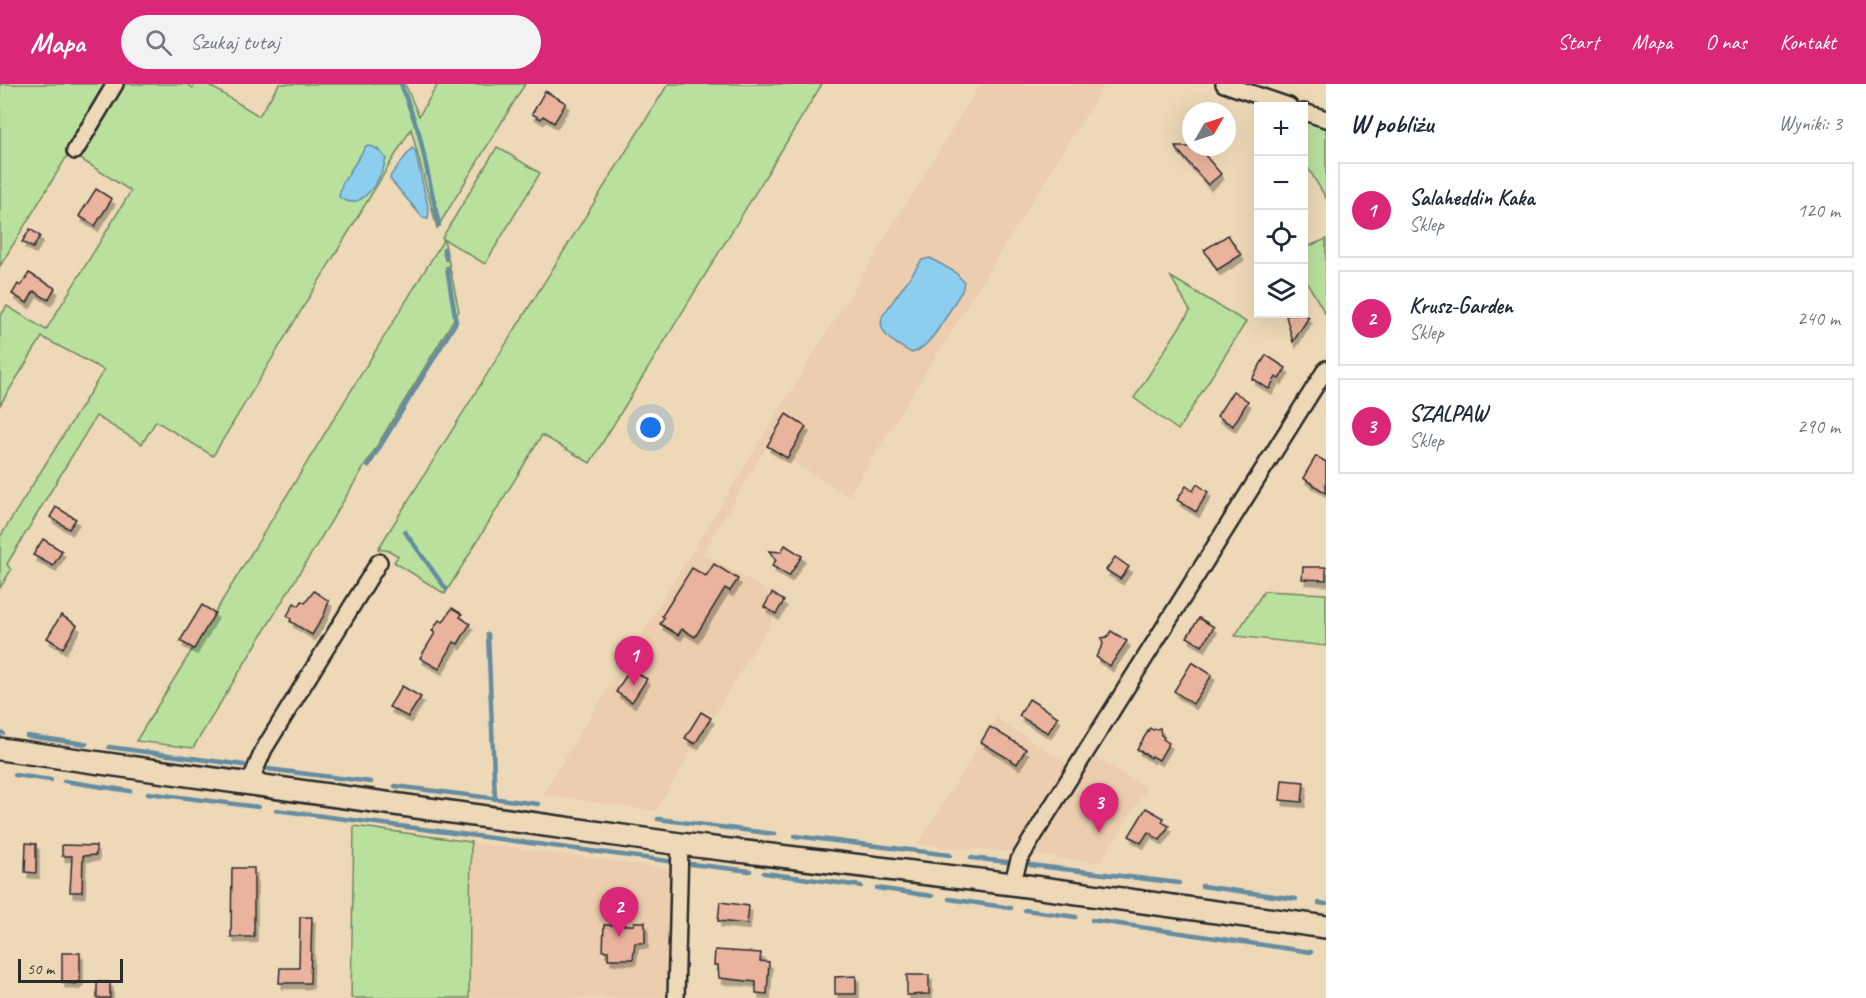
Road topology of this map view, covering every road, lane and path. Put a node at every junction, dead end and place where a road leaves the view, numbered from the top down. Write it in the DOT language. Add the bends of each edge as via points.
graph roads {
  1 [pos="115,84"];
  2 [pos="1224,84"];
  3 [pos="1277,102"];
  4 [pos="1308,113"];
  5 [pos="1326,119"];
  6 [pos="75,151"];
  7 [pos="1326,369"];
  8 [pos="379,562"];
  9 [pos="0,749"];
  10 [pos="249,783"];
  11 [pos="680,844"];
  12 [pos="1012,884"];
  13 [pos="1326,927"];
  14 [pos="676,998"];
  1 -- 6 [label="street"];
  2 -- 3 [label="street"];
  4 -- 5 [label="street"];
  7 -- 12 [label="street" via="1019,860"];
  8 -- 10 [label="street" via="264,749"];
  9 -- 10 [label="street"];
  10 -- 11 [label="street"];
  11 -- 12 [label="street"];
  11 -- 14 [label="street"];
  12 -- 13 [label="street"];
}
